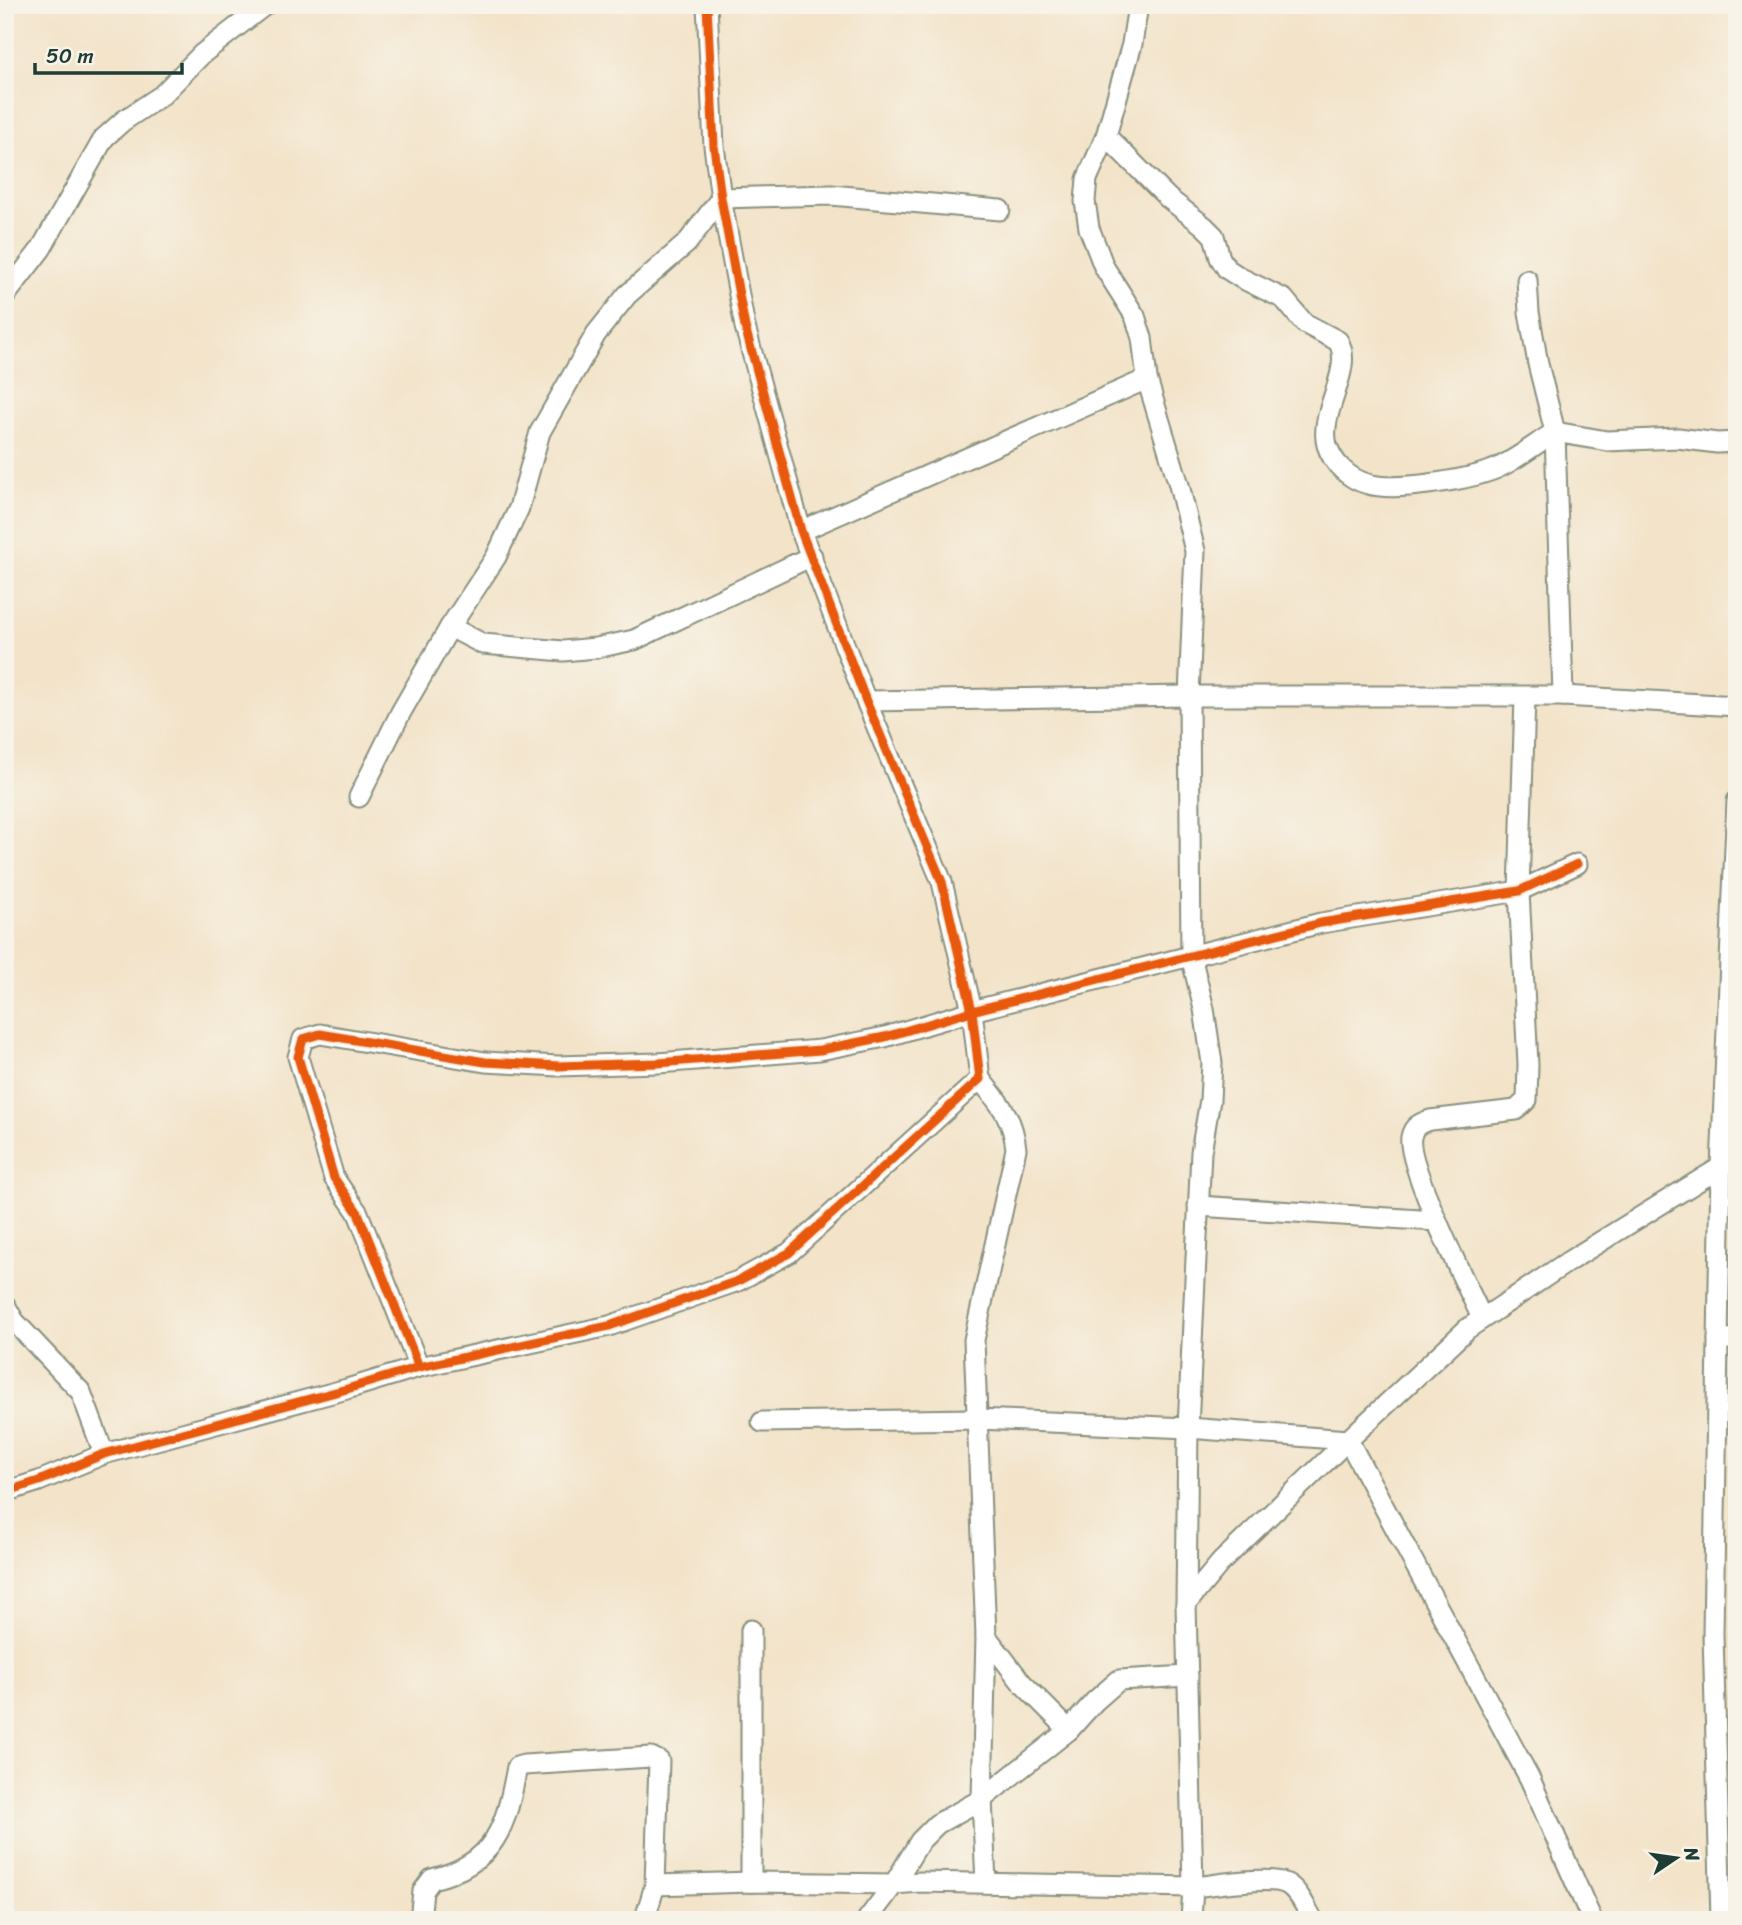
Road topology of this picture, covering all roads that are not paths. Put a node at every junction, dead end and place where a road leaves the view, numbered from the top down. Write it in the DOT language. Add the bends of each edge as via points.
graph roads {
  1 [pos="265,5"];
  2 [pos="707,5"];
  3 [pos="1138,5"];
  4 [pos="1105,136"];
  5 [pos="721,198"];
  6 [pos="1000,210"];
  7 [pos="1527,280"];
  8 [pos="5,296"];
  9 [pos="1147,379"];
  10 [pos="1555,432"];
  11 [pos="1737,442"];
  12 [pos="801,531"];
  13 [pos="812,556"];
  14 [pos="450,627"];
  15 [pos="1189,696"];
  16 [pos="1563,696"];
  17 [pos="1525,697"];
  18 [pos="866,701"];
  19 [pos="1737,706"];
  20 [pos="359,797"];
  21 [pos="1737,801"];
  22 [pos="1577,864"];
  23 [pos="1519,891"];
  24 [pos="1734,928"];
  25 [pos="1191,956"];
  26 [pos="972,1011"];
  27 [pos="980,1079"];
  28 [pos="1730,1123"];
  29 [pos="1721,1167"];
  30 [pos="1198,1206"];
  31 [pos="1437,1221"];
  32 [pos="5,1305"];
  33 [pos="1482,1318"];
  34 [pos="1727,1339"];
  35 [pos="419,1367"];
  36 [pos="977,1419"];
  37 [pos="762,1422"];
  38 [pos="1188,1428"];
  39 [pos="1348,1440"];
  40 [pos="104,1454"];
  41 [pos="5,1492"];
  42 [pos="1186,1604"];
  43 [pos="751,1630"];
  44 [pos="986,1636"];
  45 [pos="1188,1676"];
  46 [pos="1069,1730"];
  47 [pos="982,1799"];
  48 [pos="751,1882"];
  49 [pos="986,1883"];
  50 [pos="894,1884"];
  51 [pos="655,1885"];
  52 [pos="1193,1887"];
  53 [pos="420,1920"];
  54 [pos="647,1920"];
  55 [pos="867,1920"];
  56 [pos="1191,1920"];
  57 [pos="1313,1920"];
  58 [pos="1592,1920"];
  59 [pos="1721,1920"];
  1 -- 8 [label="street" via="202,54 162,95 104,138 40,249"];
  2 -- 5 [label="street"];
  3 -- 4 [label="street" via="1132,44"];
  4 -- 9 [label="street" via="1087,179 1089,228 1104,267 1135,316"];
  4 -- 10 [label="street" via="1214,236 1227,269 1284,299 1304,323 1341,345 1341,372 1326,418 1327,444 1350,477 1369,485 1398,486 1456,479 1492,471"];
  5 -- 6 [label="street" via="831,195"];
  5 -- 12 [label="street" via="745,327"];
  5 -- 14 [label="street" via="687,243 626,295 596,334 540,432 519,508 496,557"];
  7 -- 10 [label="street" via="1538,364"];
  9 -- 12 [label="street"];
  9 -- 15 [label="street" via="1195,551"];
  10 -- 11 [label="street" via="1607,441 1678,438"];
  10 -- 16 [label="street"];
  12 -- 13 [label="street"];
  13 -- 14 [label="street" via="634,640 596,648 562,651 483,645"];
  13 -- 18 [label="street"];
  14 -- 20 [label="street"];
  15 -- 17 [label="street"];
  15 -- 18 [label="street"];
  15 -- 25 [label="street"];
  16 -- 17 [label="street"];
  16 -- 19 [label="street"];
  17 -- 23 [label="street"];
  18 -- 26 [label="street" via="942,882"];
  21 -- 24 [label="street"];
  22 -- 23 [label="street"];
  23 -- 25 [label="street" via="1321,923"];
  23 -- 31 [label="street" via="1527,1100 1517,1110 1430,1120 1413,1130 1411,1152"];
  24 -- 28 [label="street"];
  25 -- 26 [label="street"];
  25 -- 30 [label="street" via="1212,1063"];
  26 -- 27 [label="street"];
  26 -- 35 [label="street" via="885,1037 820,1050 634,1064 485,1062 320,1034 303,1039 298,1057 334,1178 358,1213"];
  27 -- 35 [label="street" via="789,1253 757,1272 609,1326"];
  27 -- 36 [label="street" via="1007,1112 1016,1149 974,1340"];
  28 -- 29 [label="street"];
  29 -- 33 [label="street"];
  29 -- 34 [label="street"];
  30 -- 31 [label="street"];
  30 -- 38 [label="street"];
  31 -- 33 [label="street"];
  32 -- 40 [label="street" via="14,1321 81,1392"];
  33 -- 39 [label="street"];
  34 -- 59 [label="street" via="1713,1634"];
  35 -- 40 [label="street"];
  36 -- 37 [label="street"];
  36 -- 38 [label="street"];
  36 -- 44 [label="street"];
  38 -- 39 [label="street"];
  38 -- 42 [label="street"];
  39 -- 42 [label="street" via="1221,1562"];
  39 -- 58 [label="street" via="1530,1779"];
  40 -- 41 [label="street"];
  42 -- 45 [label="street"];
  43 -- 48 [label="street"];
  44 -- 46 [label="street" via="1022,1683"];
  44 -- 47 [label="street"];
  45 -- 46 [label="street" via="1119,1680"];
  45 -- 52 [label="street"];
  46 -- 47 [label="street"];
  47 -- 49 [label="street"];
  47 -- 50 [label="street" via="937,1824 920,1841"];
  48 -- 50 [label="street"];
  48 -- 51 [label="street"];
  49 -- 50 [label="street"];
  49 -- 52 [label="street"];
  50 -- 55 [label="street"];
  51 -- 53 [label="street" via="656,1758 524,1765 517,1768 503,1824 492,1845 477,1861 432,1879 423,1891"];
  51 -- 54 [label="street"];
  52 -- 56 [label="street"];
  52 -- 57 [label="street" via="1273,1880 1288,1885"];
}
